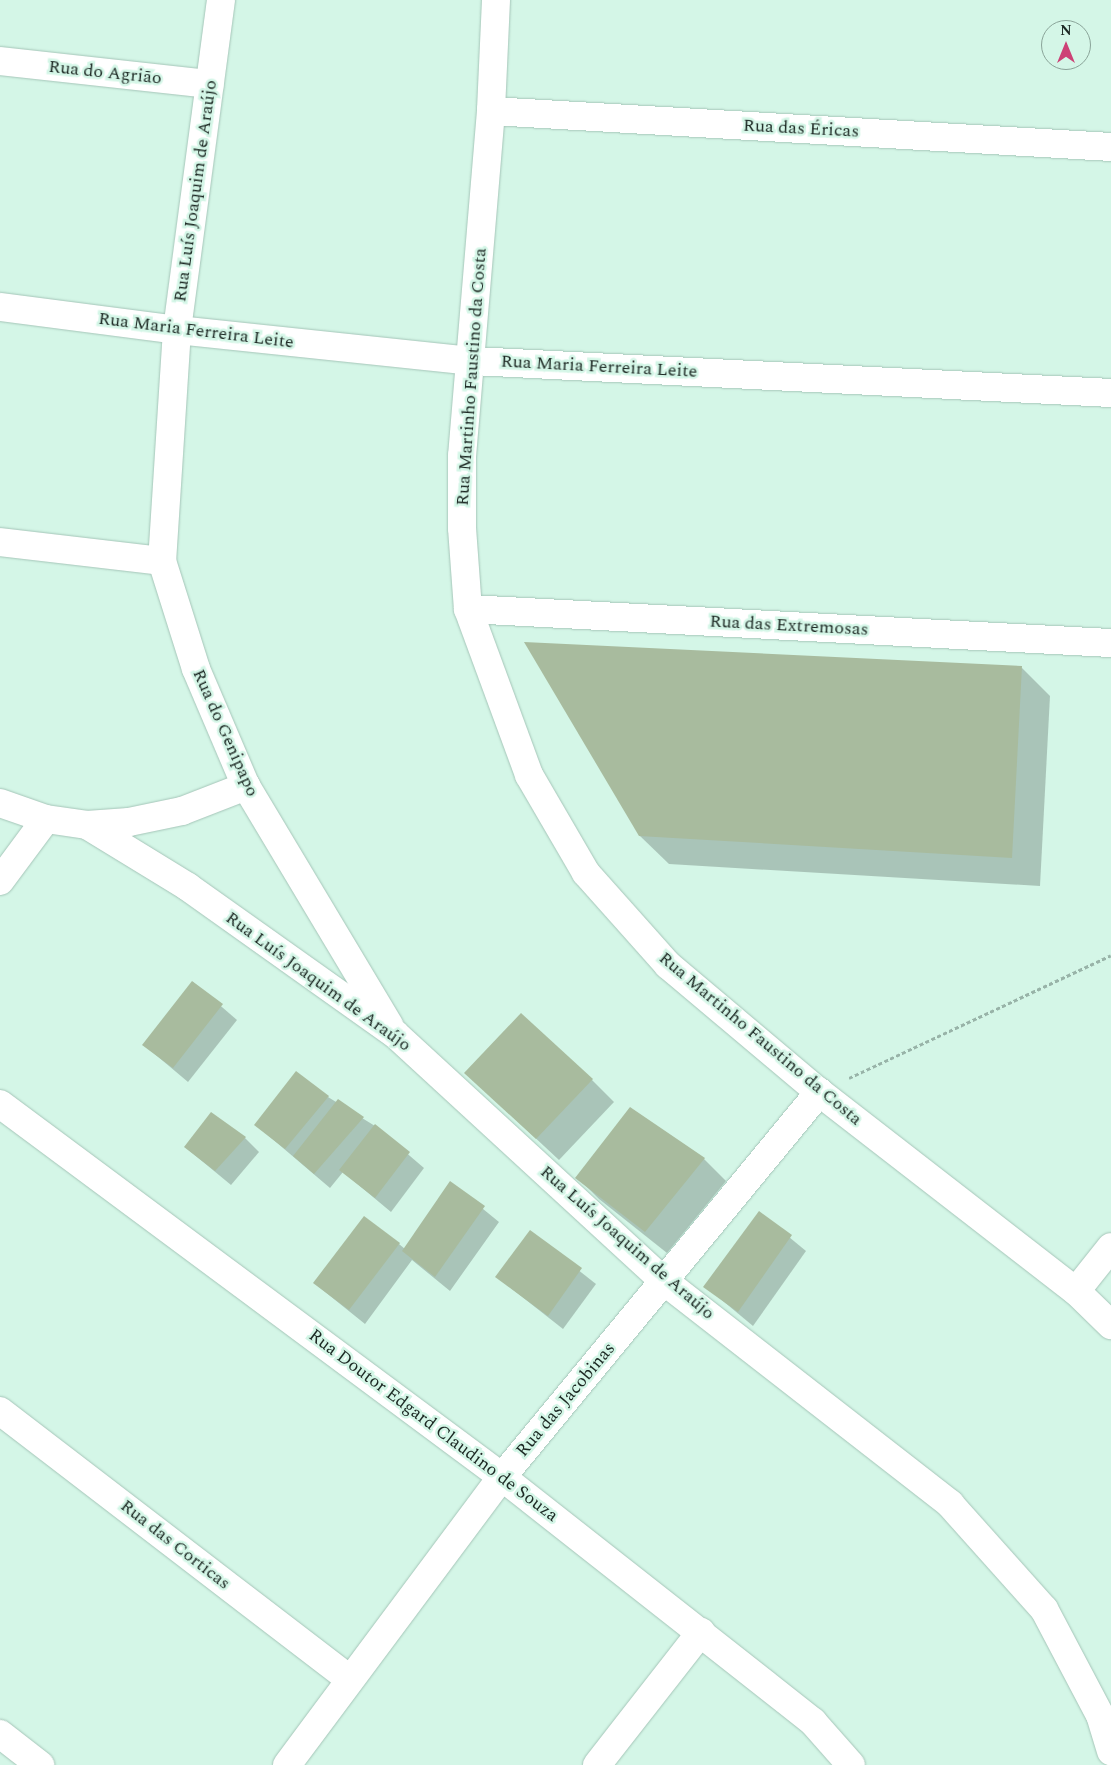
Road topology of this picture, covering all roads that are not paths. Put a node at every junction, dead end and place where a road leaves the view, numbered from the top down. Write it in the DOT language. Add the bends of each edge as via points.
graph roads {
  1 [pos="221,0"];
  2 [pos="496,0"];
  3 [pos="0,61"];
  4 [pos="210,84"];
  5 [pos="491,111"];
  6 [pos="1111,146"];
  7 [pos="0,307"];
  8 [pos="178,330"];
  9 [pos="473,361"];
  10 [pos="1111,393"];
  11 [pos="0,542"];
  12 [pos="162,561"];
  13 [pos="468,609"];
  14 [pos="1111,643"];
  15 [pos="246,786"];
  16 [pos="0,803"];
  17 [pos="46,819"];
  18 [pos="87,825"];
  19 [pos="0,881"];
  20 [pos="395,1034"];
  21 [pos="819,1092"];
  22 [pos="0,1104"];
  23 [pos="1111,1248"];
  24 [pos="664,1281"];
  25 [pos="1076,1291"];
  26 [pos="1111,1325"];
  27 [pos="0,1411"];
  28 [pos="502,1477"];
  29 [pos="702,1632"];
  30 [pos="350,1680"];
  31 [pos="0,1734"];
  32 [pos="1111,1751"];
  33 [pos="850,1764"];
  34 [pos="40,1765"];
  35 [pos="287,1765"];
  36 [pos="597,1765"];
  1 -- 4 [label="street, Rua Luís Joaquim de Araújo"];
  2 -- 5 [label="street, Rua Martinho Faustino da Costa"];
  3 -- 4 [label="street, Rua do Agrião"];
  4 -- 8 [label="street, Rua Luís Joaquim de Araújo"];
  5 -- 6 [label="street, Rua das Éricas"];
  5 -- 9 [label="street, Rua Martinho Faustino da Costa"];
  7 -- 8 [label="street, Rua Maria Ferreira Leite"];
  8 -- 9 [label="street, Rua Maria Ferreira Leite"];
  8 -- 12 [label="street, Rua Luís Joaquim de Araújo"];
  9 -- 10 [label="street, Rua Maria Ferreira Leite"];
  9 -- 13 [label="street, Rua Martinho Faustino da Costa" via="462,456 462,528"];
  11 -- 12 [label="street"];
  12 -- 15 [label="street, Rua do Genipapo" via="196,669"];
  13 -- 14 [label="street, Rua das Extremosas"];
  13 -- 21 [label="street, Rua Martinho Faustino da Costa" via="528,775 586,872 668,965"];
  15 -- 18 [label="street" via="182,810 129,822"];
  15 -- 20 [label="street, Rua do Genipapo"];
  16 -- 17 [label="street"];
  17 -- 18 [label="street"];
  17 -- 19 [label="street"];
  18 -- 20 [label="street, Rua Luís Joaquim de Araújo" via="188,887"];
  20 -- 24 [label="street, Rua Luís Joaquim de Araújo"];
  21 -- 24 [label="street, Rua das Jacobinas"];
  21 -- 25 [label="street, Rua Martinho Faustino da Costa"];
  22 -- 28 [label="street, Rua Doutor Edgard Claudino de Souza"];
  23 -- 25 [label="street"];
  24 -- 28 [label="street, Rua das Jacobinas"];
  24 -- 32 [label="street, Rua Luís Joaquim de Araújo" via="950,1504 1044,1609 1100,1715"];
  25 -- 26 [label="street, Rua Martinho Faustino da Costa"];
  27 -- 30 [label="street, Rua das Corticas"];
  28 -- 29 [label="street, Rua Doutor Edgard Claudino de Souza"];
  28 -- 30 [label="street, Rua das Jacobinas"];
  29 -- 33 [label="street, Rua Doutor Edgard Claudino de Souza" via="813,1722"];
  29 -- 36 [label="street"];
  30 -- 35 [label="street, Rua das Jacobinas"];
  31 -- 34 [label="street"];
}
